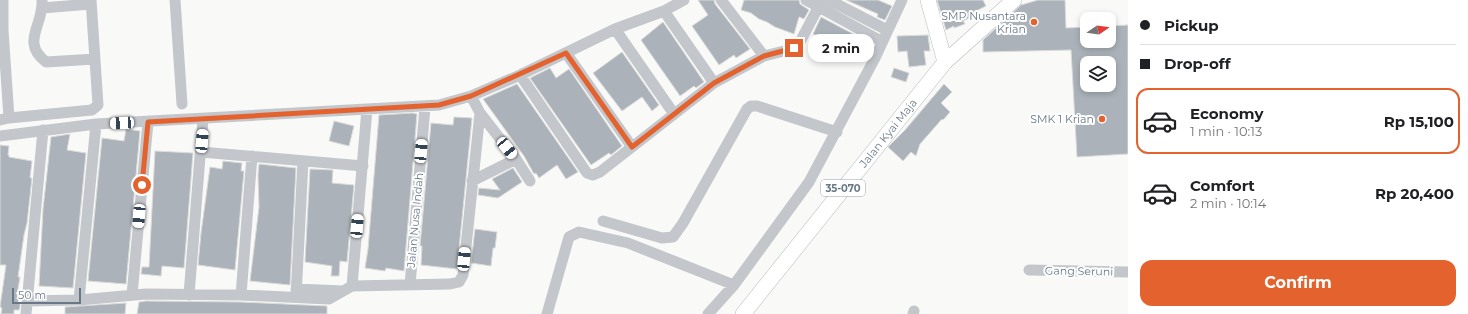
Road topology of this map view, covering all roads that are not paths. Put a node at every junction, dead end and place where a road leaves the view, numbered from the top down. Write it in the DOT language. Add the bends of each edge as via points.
graph roads {
  1 [pos="3,0"];
  2 [pos="176,0"];
  3 [pos="684,0"];
  4 [pos="721,0"];
  5 [pos="806,0"];
  6 [pos="829,0"];
  7 [pos="902,0"];
  8 [pos="928,0"];
  9 [pos="1014,0"];
  10 [pos="91,2"];
  11 [pos="42,4"];
  12 [pos="820,4"];
  13 [pos="664,11"];
  14 [pos="615,29"];
  15 [pos="1,30"];
  16 [pos="887,30"];
  17 [pos="881,41"];
  18 [pos="2,42"];
  19 [pos="566,53"];
  20 [pos="764,56"];
  21 [pos="95,59"];
  22 [pos="945,62"];
  23 [pos="520,75"];
  24 [pos="714,83"];
  25 [pos="471,96"];
  26 [pos="182,104"];
  27 [pos="425,107"];
  28 [pos="367,109"];
  29 [pos="480,113"];
  30 [pos="674,114"];
  31 [pos="4,119"];
  32 [pos="204,119"];
  33 [pos="148,122"];
  34 [pos="96,124"];
  35 [pos="43,130"];
  36 [pos="837,132"];
  37 [pos="0,136"];
  38 [pos="632,147"];
  39 [pos="201,152"];
  40 [pos="252,156"];
  41 [pos="516,159"];
  42 [pos="303,161"];
  43 [pos="362,166"];
  44 [pos="472,181"];
  45 [pos="530,181"];
  46 [pos="603,221"];
  47 [pos="1029,270"];
  48 [pos="1128,272"];
  49 [pos="410,285"];
  50 [pos="734,285"];
  51 [pos="348,289"];
  52 [pos="296,293"];
  53 [pos="132,295"];
  54 [pos="189,295"];
  55 [pos="241,295"];
  56 [pos="79,300"];
  57 [pos="27,301"];
  58 [pos="26,314"];
  59 [pos="547,314"];
  60 [pos="708,314"];
  61 [pos="743,314"];
  1 -- 15 [label="street"];
  2 -- 26 [label="street"];
  3 -- 13 [label="street"];
  4 -- 20 [label="street"];
  5 -- 12 [label="street"];
  6 -- 16 [label="street"];
  7 -- 16 [label="street"];
  8 -- 22 [label="main road"];
  9 -- 22 [label="main road, Jalan Kyai Maja / 35-070"];
  10 -- 11 [label="street"];
  10 -- 21 [label="street"];
  11 -- 21 [label="street" via="34,37 34,49 38,56 46,62"];
  12 -- 17 [label="street"];
  12 -- 20 [label="street" via="799,44 794,48"];
  13 -- 14 [label="street"];
  13 -- 24 [label="street"];
  14 -- 19 [label="street"];
  14 -- 30 [label="street"];
  15 -- 18 [label="street"];
  16 -- 17 [label="street"];
  17 -- 36 [label="street"];
  18 -- 31 [label="street"];
  19 -- 23 [label="street"];
  19 -- 38 [label="street"];
  20 -- 24 [label="street"];
  21 -- 31 [label="street" via="98,105 92,110"];
  22 -- 61 [label="main road, Jalan Kyai Maja / 35-070"];
  23 -- 25 [label="street"];
  23 -- 38 [label="street" via="587,173 593,175 600,172"];
  24 -- 30 [label="street"];
  25 -- 27 [label="street"];
  25 -- 29 [label="street"];
  27 -- 28 [label="street"];
  27 -- 49 [label="street, Jalan Nusa Indah"];
  28 -- 32 [label="street"];
  28 -- 43 [label="street"];
  29 -- 41 [label="street"];
  29 -- 44 [label="street"];
  30 -- 38 [label="street"];
  32 -- 33 [label="street"];
  32 -- 39 [label="street"];
  33 -- 34 [label="street"];
  33 -- 53 [label="street"];
  34 -- 35 [label="street"];
  34 -- 56 [label="street"];
  35 -- 37 [label="street"];
  35 -- 57 [label="street"];
  36 -- 46 [label="street" via="751,106 673,237 662,238"];
  36 -- 50 [label="street" via="809,182"];
  39 -- 40 [label="street"];
  39 -- 54 [label="street"];
  40 -- 42 [label="street"];
  40 -- 55 [label="street"];
  41 -- 44 [label="street"];
  41 -- 45 [label="street"];
  42 -- 43 [label="street"];
  42 -- 52 [label="street"];
  43 -- 51 [label="street"];
  44 -- 49 [label="street" via="463,275 459,282"];
  47 -- 48 [label="street, Gang Seruni"];
  49 -- 51 [label="street"];
  50 -- 59 [label="street" via="628,243 579,232 569,237"];
  50 -- 60 [label="street"];
  51 -- 52 [label="street"];
  52 -- 55 [label="street"];
  53 -- 54 [label="street"];
  53 -- 56 [label="street"];
  54 -- 55 [label="street"];
  56 -- 57 [label="street"];
  57 -- 58 [label="street"];
}
